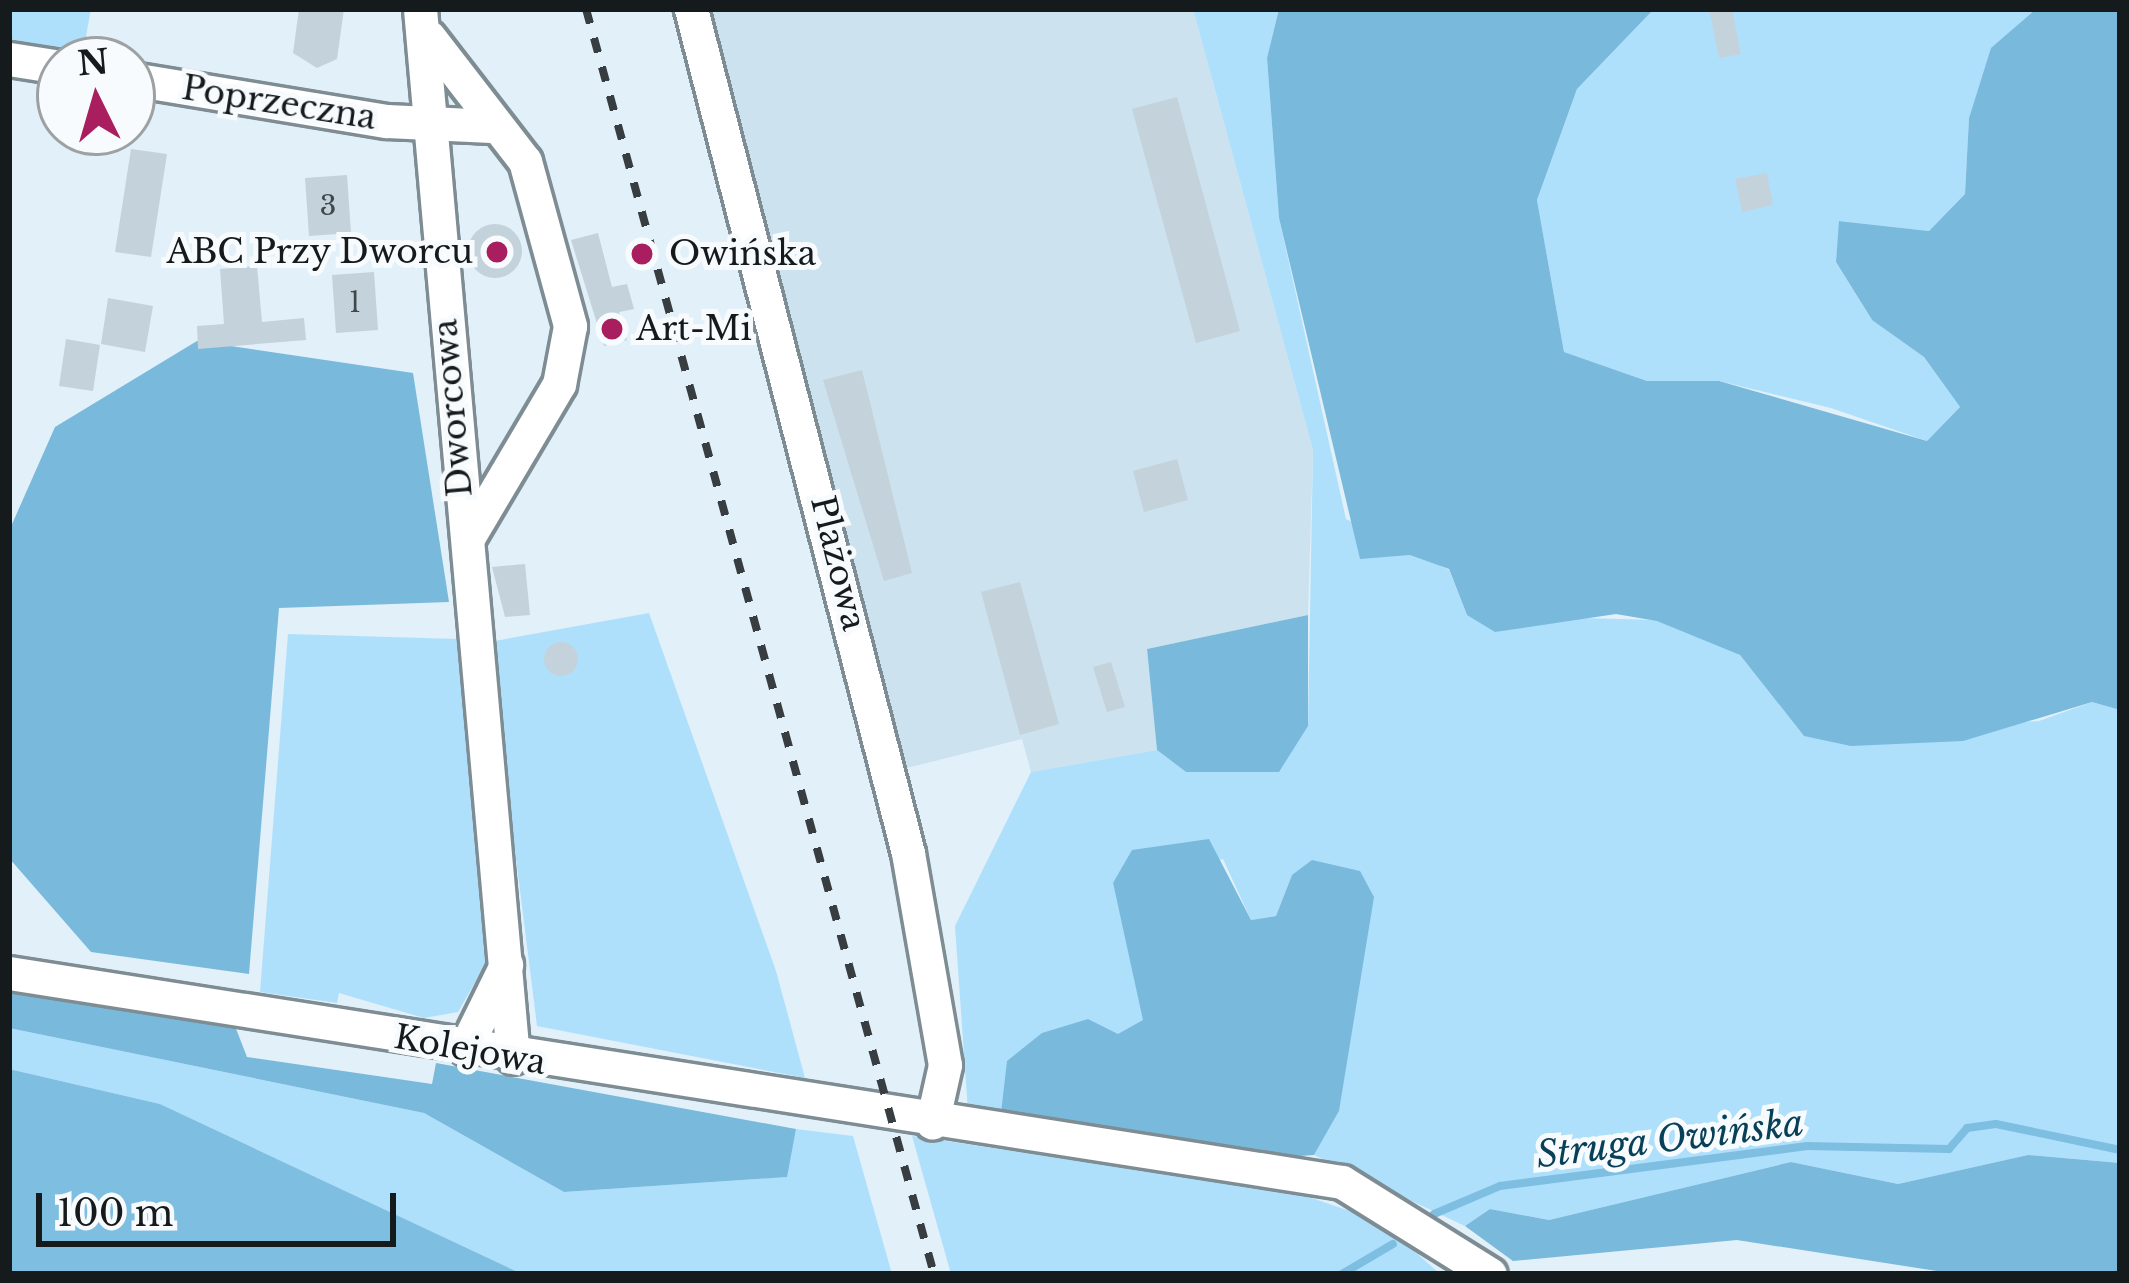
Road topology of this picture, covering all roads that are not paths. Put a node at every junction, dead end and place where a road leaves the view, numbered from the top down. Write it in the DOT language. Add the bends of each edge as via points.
graph roads {
  1 [pos="692,9"];
  2 [pos="420,12"];
  3 [pos="156,83"];
  4 [pos="427,123"];
  5 [pos="491,126"];
  6 [pos="431,167"];
  7 [pos="459,460"];
  8 [pos="499,474"];
  9 [pos="466,550"];
  10 [pos="508,958"];
  11 [pos="9,973"];
  12 [pos="465,1048"];
  13 [pos="513,1057"];
  14 [pos="932,1123"];
  15 [pos="1490,1274"];
  1 -- 14 [label="street, Plażowa" via="900,818 944,1048"];
  2 -- 4 [label="street, Dworcowa"];
  2 -- 5 [label="street, Dworcowa"];
  3 -- 4 [label="street, Poprzeczna"];
  4 -- 5 [label="street"];
  4 -- 6 [label="street, Dworcowa"];
  5 -- 6 [label="street"];
  5 -- 8 [label="street, Dworcowa" via="532,178 570,326 559,384"];
  6 -- 7 [label="street, Dworcowa"];
  7 -- 8 [label="street"];
  7 -- 9 [label="street, Dworcowa"];
  8 -- 9 [label="street, Dworcowa"];
  9 -- 10 [label="street, Dworcowa"];
  10 -- 12 [label="street"];
  10 -- 13 [label="street, Dworcowa"];
  11 -- 12 [label="street, Kolejowa"];
  12 -- 13 [label="street, Kolejowa"];
  13 -- 14 [label="street, Kolejowa"];
  14 -- 15 [label="street, Kolejowa" via="1342,1182"];
}
